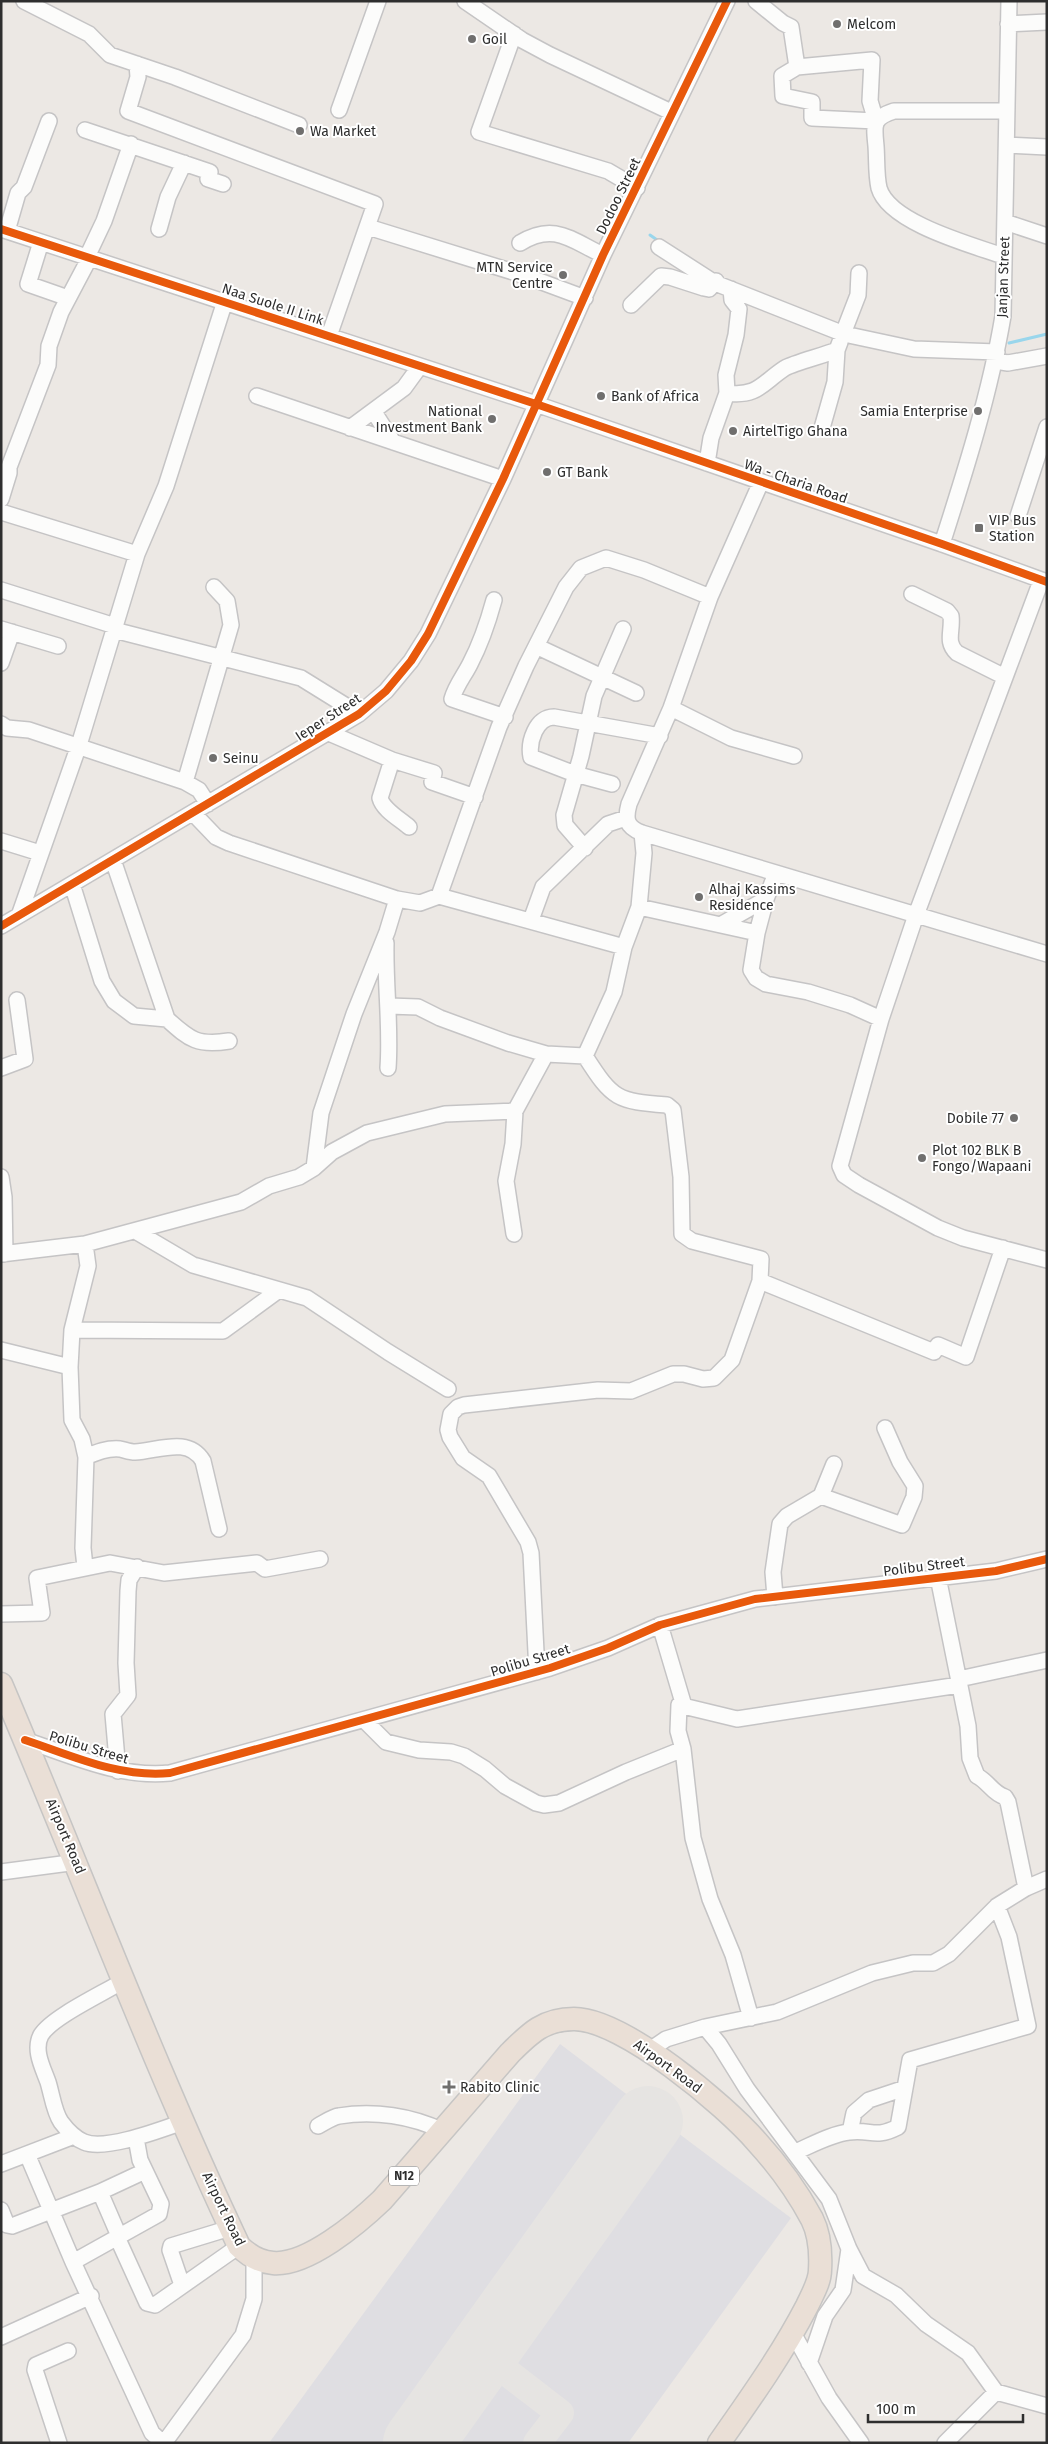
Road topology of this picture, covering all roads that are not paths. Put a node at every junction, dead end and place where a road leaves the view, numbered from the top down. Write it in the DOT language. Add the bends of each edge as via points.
graph roads {
  1 [pos="24,1"];
  2 [pos="378,1"];
  3 [pos="465,1"];
  4 [pos="727,1"];
  5 [pos="756,1"];
  6 [pos="1009,1"];
  7 [pos="1047,22"];
  8 [pos="1008,24"];
  9 [pos="514,34"];
  10 [pos="137,64"];
  11 [pos="797,67"];
  12 [pos="339,110"];
  13 [pos="1007,111"];
  14 [pos="672,112"];
  15 [pos="49,121"];
  16 [pos="876,121"];
  17 [pos="299,126"];
  18 [pos="85,130"];
  19 [pos="131,144"];
  20 [pos="1007,145"];
  21 [pos="1047,148"];
  22 [pos="184,163"];
  23 [pos="223,184"];
  24 [pos="637,188"];
  25 [pos="1005,222"];
  26 [pos="368,227"];
  27 [pos="159,229"];
  28 [pos="4,230"];
  29 [pos="1047,236"];
  30 [pos="41,242"];
  31 [pos="520,243"];
  32 [pos="659,247"];
  33 [pos="603,255"];
  34 [pos="1003,256"];
  35 [pos="88,257"];
  36 [pos="859,273"];
  37 [pos="715,282"];
  38 [pos="731,289"];
  39 [pos="68,298"];
  40 [pos="585,298"];
  41 [pos="226,301"];
  42 [pos="631,305"];
  43 [pos="845,330"];
  44 [pos="329,336"];
  45 [pos="837,350"];
  46 [pos="1047,356"];
  47 [pos="996,357"];
  48 [pos="420,366"];
  49 [pos="727,393"];
  50 [pos="256,396"];
  51 [pos="536,404"];
  52 [pos="374,412"];
  53 [pos="1047,427"];
  54 [pos="350,428"];
  55 [pos="822,428"];
  56 [pos="393,442"];
  57 [pos="707,463"];
  58 [pos="503,479"];
  59 [pos="761,482"];
  60 [pos="1,499"];
  61 [pos="1,512"];
  62 [pos="1018,516"];
  63 [pos="942,544"];
  64 [pos="137,554"];
  65 [pos="1044,581"];
  66 [pos="214,587"];
  67 [pos="1,590"];
  68 [pos="912,594"];
  69 [pos="710,597"];
  70 [pos="494,600"];
  71 [pos="114,628"];
  72 [pos="623,629"];
  73 [pos="7,630"];
  74 [pos="58,646"];
  75 [pos="538,647"];
  76 [pos="220,657"];
  77 [pos="1,662"];
  78 [pos="603,676"];
  79 [pos="1003,676"];
  80 [pos="636,693"];
  81 [pos="671,708"];
  82 [pos="358,714"];
  83 [pos="505,717"];
  84 [pos="587,723"];
  85 [pos="1,724"];
  86 [pos="329,733"];
  87 [pos="660,736"];
  88 [pos="80,745"];
  89 [pos="794,756"];
  90 [pos="392,760"];
  91 [pos="575,774"];
  92 [pos="185,782"];
  93 [pos="612,784"];
  94 [pos="475,797"];
  95 [pos="208,804"];
  96 [pos="193,813"];
  97 [pos="626,818"];
  98 [pos="409,827"];
  99 [pos="642,833"];
  100 [pos="1,840"];
  101 [pos="585,848"];
  102 [pos="40,853"];
  103 [pos="113,860"];
  104 [pos="776,873"];
  105 [pos="72,884"];
  106 [pos="439,896"];
  107 [pos="397,899"];
  108 [pos="766,899"];
  109 [pos="639,906"];
  110 [pos="20,913"];
  111 [pos="916,915"];
  112 [pos="531,920"];
  113 [pos="722,924"];
  114 [pos="1,926"];
  115 [pos="387,932"];
  116 [pos="757,933"];
  117 [pos="624,947"];
  118 [pos="1047,954"];
  119 [pos="17,1000"];
  120 [pos="388,1006"];
  121 [pos="167,1019"];
  122 [pos="881,1019"];
  123 [pos="229,1041"];
  124 [pos="546,1054"];
  125 [pos="585,1056"];
  126 [pos="1,1068"];
  127 [pos="388,1068"];
  128 [pos="515,1112"];
  129 [pos="314,1168"];
  130 [pos="1,1177"];
  131 [pos="137,1232"];
  132 [pos="514,1234"];
  133 [pos="85,1244"];
  134 [pos="1003,1248"];
  135 [pos="3,1254"];
  136 [pos="1047,1260"];
  137 [pos="760,1281"];
  138 [pos="279,1290"];
  139 [pos="72,1330"];
  140 [pos="1,1350"];
  141 [pos="70,1367"];
  142 [pos="448,1389"];
  143 [pos="885,1428"];
  144 [pos="86,1457"];
  145 [pos="834,1464"];
  146 [pos="820,1496"];
  147 [pos="219,1529"];
  148 [pos="1047,1559"];
  149 [pos="320,1560"];
  150 [pos="85,1567"];
  151 [pos="137,1567"];
  152 [pos="938,1577"];
  153 [pos="775,1597"];
  154 [pos="1,1614"];
  155 [pos="660,1625"];
  156 [pos="1047,1660"];
  157 [pos="537,1672"];
  158 [pos="959,1682"];
  159 [pos="1,1684"];
  160 [pos="679,1705"];
  161 [pos="365,1721"];
  162 [pos="25,1740"];
  163 [pos="683,1749"];
  164 [pos="118,1771"];
  165 [pos="77,1862"];
  166 [pos="1,1872"];
  167 [pos="1047,1880"];
  168 [pos="1026,1888"];
  169 [pos="996,1906"];
  170 [pos="124,1981"];
  171 [pos="751,2018"];
  172 [pos="705,2027"];
  173 [pos="650,2050"];
  174 [pos="905,2088"];
  175 [pos="183,2122"];
  176 [pos="318,2126"];
  177 [pos="443,2131"];
  178 [pos="850,2132"];
  179 [pos="74,2136"];
  180 [pos="136,2138"];
  181 [pos="795,2152"];
  182 [pos="27,2154"];
  183 [pos="1,2164"];
  184 [pos="145,2171"];
  185 [pos="100,2192"];
  186 [pos="1,2210"];
  187 [pos="51,2210"];
  188 [pos="118,2237"];
  189 [pos="241,2244"];
  190 [pos="849,2249"];
  191 [pos="73,2262"];
  192 [pos="182,2285"];
  193 [pos="91,2296"];
  194 [pos="793,2333"];
  195 [pos="1,2337"];
  196 [pos="68,2351"];
  197 [pos="809,2363"];
  198 [pos="996,2392"];
  199 [pos="1047,2406"];
  200 [pos="59,2443"];
  201 [pos="164,2443"];
  202 [pos="719,2443"];
  203 [pos="861,2443"];
  204 [pos="945,2443"];
  1 -- 10 [label="street" via="89,34 110,55"];
  2 -- 12 [label="street"];
  3 -- 9 [label="street"];
  4 -- 14 [label="street, Dodoo Street"];
  5 -- 11 [label="street" via="791,27"];
  6 -- 8 [label="street, Janjan Street"];
  7 -- 8 [label="street"];
  8 -- 13 [label="street, Janjan Street"];
  9 -- 14 [label="street" via="550,55"];
  9 -- 24 [label="street" via="479,132 608,172"];
  10 -- 17 [label="street"];
  10 -- 26 [label="street" via="138,77 128,111 375,204"];
  11 -- 16 [label="street" via="872,60 870,101"];
  11 -- 16 [label="street" via="782,76 783,96 812,102 812,118"];
  13 -- 16 [label="street" via="894,111 881,115"];
  13 -- 20 [label="street, Janjan Street"];
  14 -- 24 [label="street, Dodoo Street"];
  15 -- 28 [label="street"];
  16 -- 34 [label="street" via="880,189 893,208 925,228"];
  18 -- 19 [label="street"];
  19 -- 22 [label="street"];
  19 -- 35 [label="street"];
  20 -- 21 [label="street"];
  20 -- 25 [label="street, Janjan Street"];
  22 -- 23 [label="street" via="210,172 208,180"];
  22 -- 27 [label="street" via="168,197"];
  24 -- 33 [label="street, Dodoo Street"];
  25 -- 29 [label="street"];
  25 -- 34 [label="street, Janjan Street"];
  26 -- 40 [label="street" via="523,275"];
  26 -- 44 [label="street"];
  28 -- 30 [label="street, Naa Suole II Link"];
  30 -- 35 [label="street, Naa Suole II Link"];
  30 -- 39 [label="street" via="28,284"];
  31 -- 33 [label="street" via="534,234 547,232"];
  32 -- 37 [label="street"];
  33 -- 40 [label="street, Dodoo Street"];
  34 -- 47 [label="street, Janjan Street" via="1003,316"];
  35 -- 39 [label="street"];
  35 -- 41 [label="street, Naa Suole II Link"];
  36 -- 43 [label="street" via="858,295"];
  37 -- 38 [label="street"];
  37 -- 42 [label="street" via="709,289 661,276"];
  38 -- 43 [label="street"];
  38 -- 49 [label="street" via="732,300 739,310 726,375"];
  39 -- 60 [label="street" via="50,346 48,365 9,467"];
  40 -- 51 [label="street, Dodoo Street"];
  41 -- 44 [label="street, Naa Suole II Link"];
  41 -- 64 [label="street" via="166,486"];
  43 -- 45 [label="street"];
  43 -- 47 [label="street" via="914,349"];
  44 -- 48 [label="street, Naa Suole II Link"];
  45 -- 49 [label="street" via="786,368 756,391 741,395"];
  45 -- 55 [label="street" via="835,382"];
  46 -- 47 [label="street" via="1008,363"];
  47 -- 63 [label="street, Janjan Street"];
  48 -- 51 [label="street, Naa Suole II Link"];
  48 -- 52 [label="street" via="404,388"];
  49 -- 57 [label="street" via="711,438"];
  50 -- 54 [label="street"];
  51 -- 57 [label="street, Wa - Charia Road"];
  51 -- 58 [label="street, Ieper Street"];
  52 -- 54 [label="street"];
  52 -- 56 [label="street"];
  53 -- 62 [label="street"];
  54 -- 56 [label="street"];
  56 -- 58 [label="street"];
  57 -- 59 [label="street, Wa - Charia Road"];
  58 -- 82 [label="street, Ieper Street" via="416,654 386,691"];
  59 -- 63 [label="street, Wa - Charia Road"];
  59 -- 69 [label="street"];
  61 -- 64 [label="street"];
  63 -- 65 [label="street, Wa - Charia Road"];
  64 -- 71 [label="street"];
  65 -- 79 [label="street"];
  66 -- 76 [label="street" via="227,601 231,625"];
  67 -- 71 [label="street"];
  68 -- 79 [label="street" via="951,616 949,640 957,653"];
  69 -- 75 [label="street" via="606,558 581,568 566,587"];
  69 -- 81 [label="street"];
  70 -- 83 [label="street" via="486,629 452,699"];
  71 -- 76 [label="street"];
  71 -- 88 [label="street"];
  72 -- 78 [label="street"];
  73 -- 74 [label="street"];
  73 -- 77 [label="street"];
  75 -- 78 [label="street"];
  75 -- 83 [label="street" via="526,666"];
  76 -- 82 [label="street" via="301,678"];
  76 -- 92 [label="street"];
  78 -- 80 [label="street"];
  78 -- 84 [label="street"];
  79 -- 111 [label="street"];
  81 -- 87 [label="street"];
  81 -- 89 [label="street" via="731,738"];
  82 -- 86 [label="street, Ieper Street"];
  83 -- 94 [label="street"];
  84 -- 87 [label="street"];
  84 -- 91 [label="street"];
  84 -- 91 [label="street" via="548,717 534,732 532,757"];
  85 -- 88 [label="street"];
  86 -- 90 [label="street"];
  86 -- 95 [label="street, Ieper Street"];
  87 -- 97 [label="street" via="634,792"];
  88 -- 92 [label="street"];
  88 -- 102 [label="street"];
  90 -- 94 [label="street" via="434,773 432,782"];
  90 -- 98 [label="street" via="381,803"];
  91 -- 93 [label="street"];
  91 -- 101 [label="street" via="564,814 565,825"];
  92 -- 95 [label="street" via="198,790"];
  94 -- 106 [label="street"];
  95 -- 96 [label="street, Ieper Street"];
  96 -- 103 [label="street, Ieper Street"];
  96 -- 107 [label="street" via="216,837 229,843"];
  97 -- 99 [label="street" via="633,830"];
  97 -- 101 [label="street" via="608,824"];
  99 -- 104 [label="street"];
  99 -- 109 [label="street" via="644,854"];
  100 -- 102 [label="street"];
  101 -- 112 [label="street" via="543,887"];
  102 -- 110 [label="street"];
  103 -- 105 [label="street, Ieper Street"];
  103 -- 121 [label="street"];
  104 -- 108 [label="street"];
  104 -- 111 [label="street"];
  105 -- 110 [label="street, Ieper Street"];
  105 -- 121 [label="street" via="102,981 114,1001 134,1016"];
  106 -- 107 [label="street" via="420,903"];
  106 -- 112 [label="street"];
  107 -- 115 [label="street"];
  108 -- 113 [label="street"];
  108 -- 116 [label="street"];
  109 -- 113 [label="street"];
  109 -- 117 [label="street"];
  110 -- 114 [label="street, Ieper Street"];
  111 -- 118 [label="street"];
  111 -- 122 [label="street"];
  112 -- 117 [label="street"];
  113 -- 116 [label="street"];
  115 -- 120 [label="street"];
  115 -- 129 [label="street" via="354,1014 322,1113"];
  116 -- 122 [label="street" via="751,970 756,978 766,984 850,1005"];
  117 -- 125 [label="street" via="614,992"];
  119 -- 126 [label="street" via="25,1059"];
  120 -- 124 [label="street" via="418,1007 508,1043"];
  120 -- 127 [label="street"];
  121 -- 123 [label="street" via="184,1035 206,1044"];
  122 -- 134 [label="street" via="840,1166 844,1175 938,1228"];
  124 -- 125 [label="street"];
  124 -- 128 [label="street"];
  125 -- 137 [label="street" via="600,1080 619,1098 671,1106 681,1177 682,1234 692,1241 761,1259"];
  128 -- 129 [label="street" via="445,1114 367,1133 332,1152"];
  128 -- 132 [label="street" via="506,1181"];
  129 -- 131 [label="street" via="299,1177 269,1186 241,1202"];
  130 -- 135 [label="street"];
  131 -- 133 [label="street"];
  131 -- 138 [label="street" via="193,1265"];
  133 -- 135 [label="street"];
  133 -- 139 [label="street" via="88,1266"];
  134 -- 136 [label="street"];
  134 -- 137 [label="street" via="966,1357 938,1345 934,1352"];
  137 -- 157 [label="street" via="732,1360 714,1378 703,1380 674,1374 632,1391 598,1390 464,1405 458,1406 451,1414 450,1437 463,1458 489,1476 528,1542 533,1565"];
  138 -- 139 [label="street" via="223,1331"];
  138 -- 142 [label="street" via="307,1298"];
  139 -- 141 [label="street"];
  140 -- 141 [label="street"];
  141 -- 144 [label="street" via="72,1420 82,1439"];
  143 -- 146 [label="street" via="915,1486 902,1525"];
  144 -- 147 [label="street" via="104,1450 133,1452 170,1446 193,1450 203,1461"];
  144 -- 150 [label="street"];
  145 -- 146 [label="street"];
  146 -- 153 [label="street" via="787,1516 780,1524 773,1572"];
  148 -- 152 [label="street, Polibu Street" via="996,1571"];
  149 -- 151 [label="street" via="265,1569 257,1563 164,1573"];
  150 -- 151 [label="street" via="110,1563"];
  150 -- 154 [label="street" via="37,1578 42,1613"];
  151 -- 164 [label="street" via="129,1580 128,1591 128,1695 113,1714"];
  152 -- 153 [label="street, Polibu Street"];
  152 -- 158 [label="street"];
  153 -- 155 [label="street, Polibu Street" via="726,1606"];
  155 -- 157 [label="street, Polibu Street" via="608,1648"];
  155 -- 160 [label="street" via="684,1706"];
  156 -- 158 [label="street"];
  157 -- 161 [label="street, Polibu Street"];
  158 -- 160 [label="street" via="737,1719"];
  158 -- 168 [label="street" via="968,1726 970,1758 977,1776 1008,1802"];
  159 -- 162 [label="highway, Airport Road"];
  160 -- 163 [label="street" via="678,1731"];
  161 -- 163 [label="street" via="386,1742 464,1756 485,1768 505,1786 544,1805 560,1804"];
  161 -- 164 [label="street, Polibu Street" via="186,1770 151,1775"];
  162 -- 164 [label="street, Polibu Street"];
  162 -- 165 [label="highway, Airport Road"];
  163 -- 171 [label="street" via="693,1838 710,1899 733,1955"];
  165 -- 166 [label="street"];
  165 -- 170 [label="highway, Airport Road"];
  167 -- 168 [label="street"];
  168 -- 169 [label="street"];
  169 -- 171 [label="street" via="949,1954 933,1963 913,1963 872,1973 777,2012"];
  169 -- 174 [label="street" via="1009,1937 1028,2026 910,2060"];
  170 -- 175 [label="highway, Airport Road"];
  170 -- 179 [label="street" via="52,2023 41,2036 38,2047 41,2063 60,2121"];
  171 -- 172 [label="street"];
  172 -- 173 [label="street" via="666,2039"];
  172 -- 181 [label="street"];
  173 -- 177 [label="highway, Airport Road / N12" via="600,2025 576,2019 553,2020 531,2032 510,2053"];
  173 -- 194 [label="highway, Airport Road / N12" via="709,2096 756,2140 792,2185 813,2220 821,2247 820,2273"];
  174 -- 178 [label="street" via="869,2100 854,2113"];
  174 -- 178 [label="street" via="898,2127 884,2134"];
  175 -- 180 [label="street"];
  175 -- 189 [label="highway, Airport Road"];
  176 -- 177 [label="street" via="337,2116 369,2114 419,2120"];
  177 -- 189 [label="highway, Airport Road / N12" via="382,2200 348,2229 313,2252 294,2260 274,2263"];
  178 -- 181 [label="street"];
  179 -- 180 [label="street" via="96,2145"];
  179 -- 182 [label="street"];
  180 -- 184 [label="street"];
  181 -- 190 [label="street" via="829,2199"];
  182 -- 183 [label="street"];
  182 -- 187 [label="street"];
  184 -- 185 [label="street"];
  184 -- 188 [label="street" via="160,2204 159,2214"];
  185 -- 187 [label="street"];
  185 -- 188 [label="street"];
  186 -- 187 [label="street" via="7,2225 12,2226"];
  187 -- 191 [label="street"];
  188 -- 191 [label="street"];
  188 -- 192 [label="street" via="147,2304 155,2304"];
  189 -- 192 [label="street"];
  189 -- 192 [label="street" via="171,2246"];
  189 -- 201 [label="street" via="254,2299 243,2335"];
  190 -- 197 [label="street" via="843,2290 825,2316"];
  190 -- 198 [label="street" via="864,2276 896,2295 926,2324 968,2352"];
  191 -- 193 [label="street"];
  193 -- 195 [label="street"];
  193 -- 201 [label="street" via="152,2433"];
  194 -- 197 [label="street"];
  194 -- 202 [label="highway, Airport Road / N12"];
  196 -- 200 [label="street" via="36,2365 35,2370"];
  197 -- 203 [label="street"];
  198 -- 199 [label="street"];
  198 -- 204 [label="street"];
}
